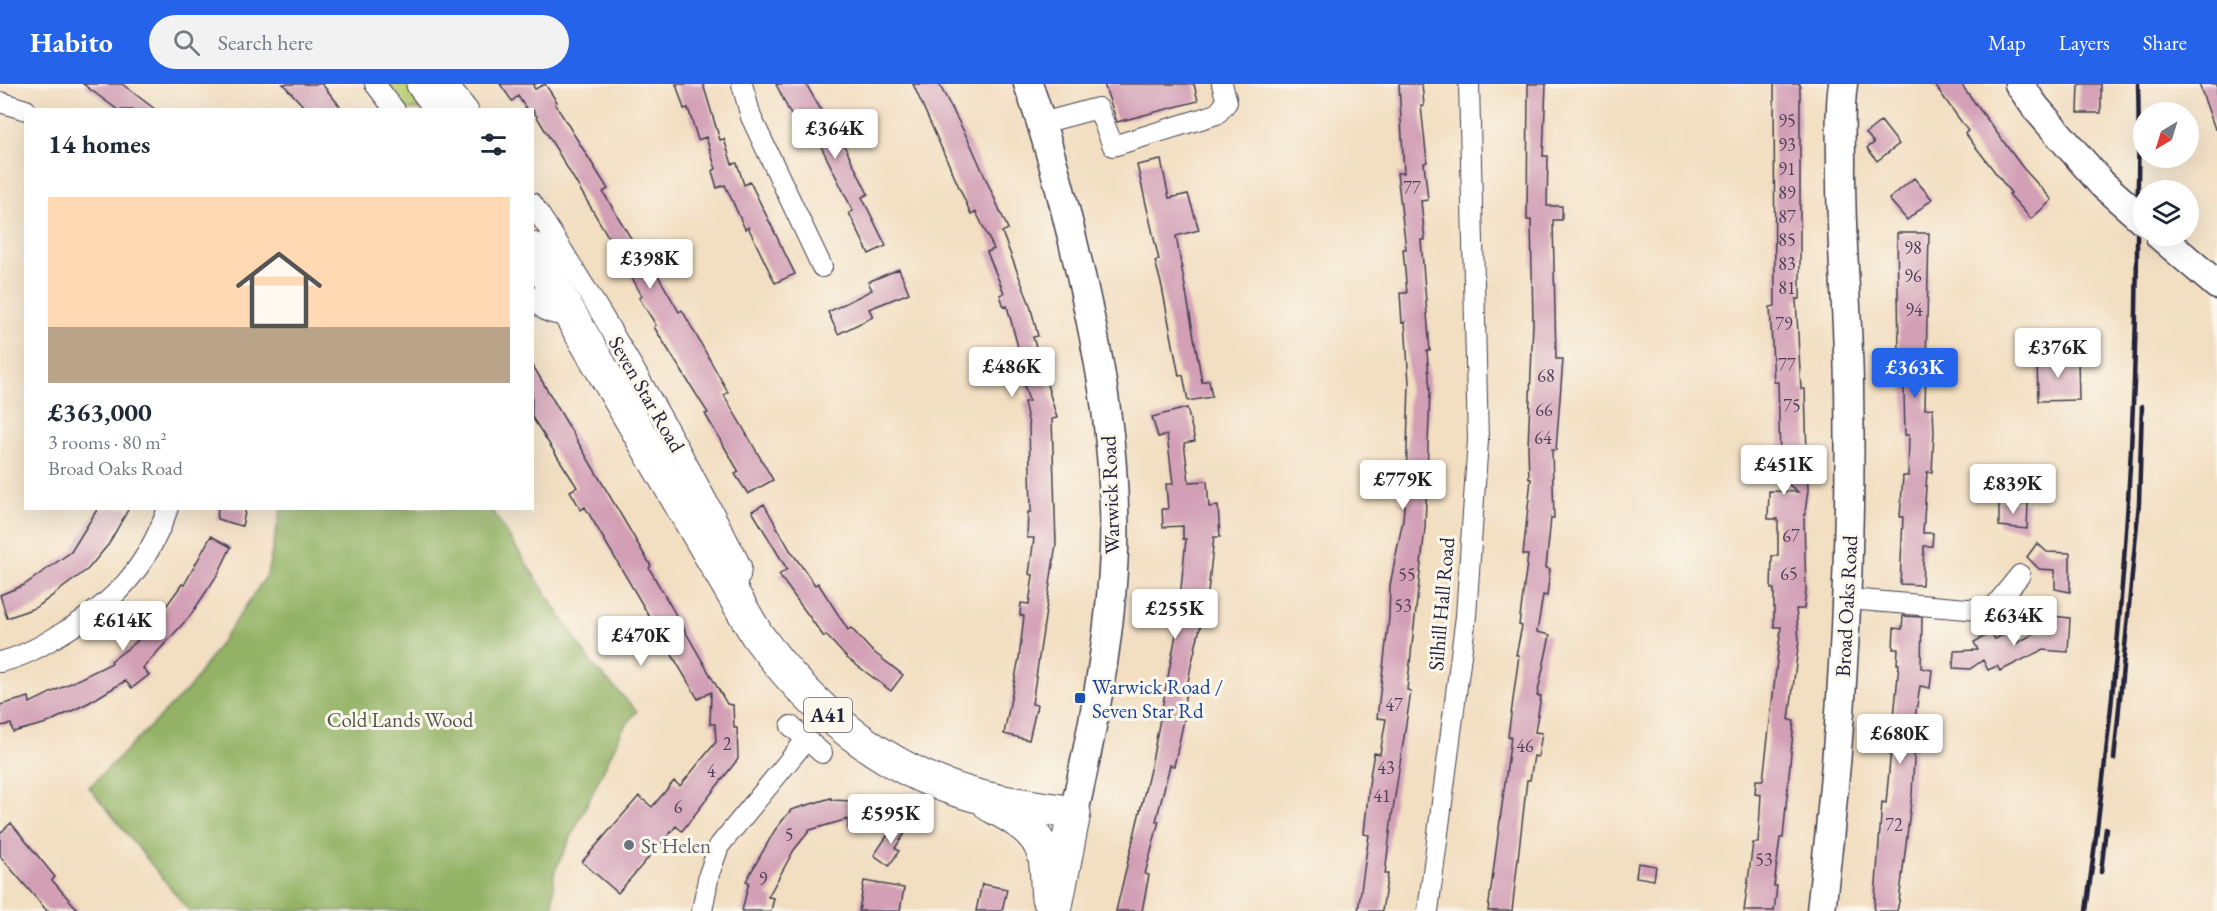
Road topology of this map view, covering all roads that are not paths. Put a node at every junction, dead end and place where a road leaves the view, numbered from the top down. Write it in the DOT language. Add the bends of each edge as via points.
graph roads {
  1 [pos="375,84"];
  2 [pos="423,84"];
  3 [pos="447,84"];
  4 [pos="742,84"];
  5 [pos="1028,84"];
  6 [pos="1222,84"];
  7 [pos="1469,84"];
  8 [pos="1843,84"];
  9 [pos="2019,84"];
  10 [pos="0,102"];
  11 [pos="393,108"];
  12 [pos="441,108"];
  13 [pos="466,108"];
  14 [pos="24,109"];
  15 [pos="1042,123"];
  16 [pos="534,206"];
  17 [pos="2133,211"];
  18 [pos="2172,246"];
  19 [pos="534,252"];
  20 [pos="822,267"];
  21 [pos="2210,279"];
  22 [pos="534,299"];
  23 [pos="572,316"];
  24 [pos="167,510"];
  25 [pos="2020,574"];
  26 [pos="730,589"];
  27 [pos="1848,599"];
  28 [pos="0,662"];
  29 [pos="791,726"];
  30 [pos="806,740"];
  31 [pos="822,753"];
  32 [pos="972,795"];
  33 [pos="1074,813"];
  34 [pos="702,911"];
  35 [pos="1053,911"];
  36 [pos="1428,911"];
  37 [pos="1821,911"];
  1 -- 11 [label="street"];
  2 -- 12 [label="highway"];
  3 -- 13 [label="street"];
  4 -- 20 [label="street" via="751,117"];
  5 -- 15 [label="main road, Warwick Road"];
  6 -- 15 [label="street" via="1227,102 1217,114 1113,146 1098,108"];
  7 -- 36 [label="street, Silhill Hall Road" via="1478,440 1466,616"];
  8 -- 27 [label="main road, Broad Oaks Road" via="1841,192 1851,490"];
  9 -- 17 [label="main road, bridge" via="2102,184"];
  10 -- 14 [label="street"];
  15 -- 33 [label="main road, Warwick Road" via="1095,335 1114,495 1110,602 1092,727"];
  16 -- 26 [label="street, Seven Star Road" via="714,512 741,566 740,576"];
  18 -- 21 [label="main road"];
  19 -- 23 [label="highway, Seven Star Road / A41"];
  22 -- 23 [label="street" via="551,314"];
  23 -- 26 [label="highway, Seven Star Road / A41"];
  24 -- 28 [label="street" via="139,569 99,611 35,650"];
  25 -- 27 [label="street" via="1994,607 1979,610"];
  26 -- 32 [label="highway, Seven Star Road / A41" via="783,671 847,731 932,782"];
  27 -- 37 [label="main road, Broad Oaks Road" via="1836,791"];
  29 -- 30 [label="street"];
  30 -- 31 [label="street"];
  30 -- 34 [label="street" via="719,846"];
  32 -- 33 [label="highway, Seven Star Road / A41"];
  32 -- 35 [label="highway, Seven Star Road / A41" via="1014,818 1039,841"];
  33 -- 35 [label="highway, Warwick Road / A41"];
}
